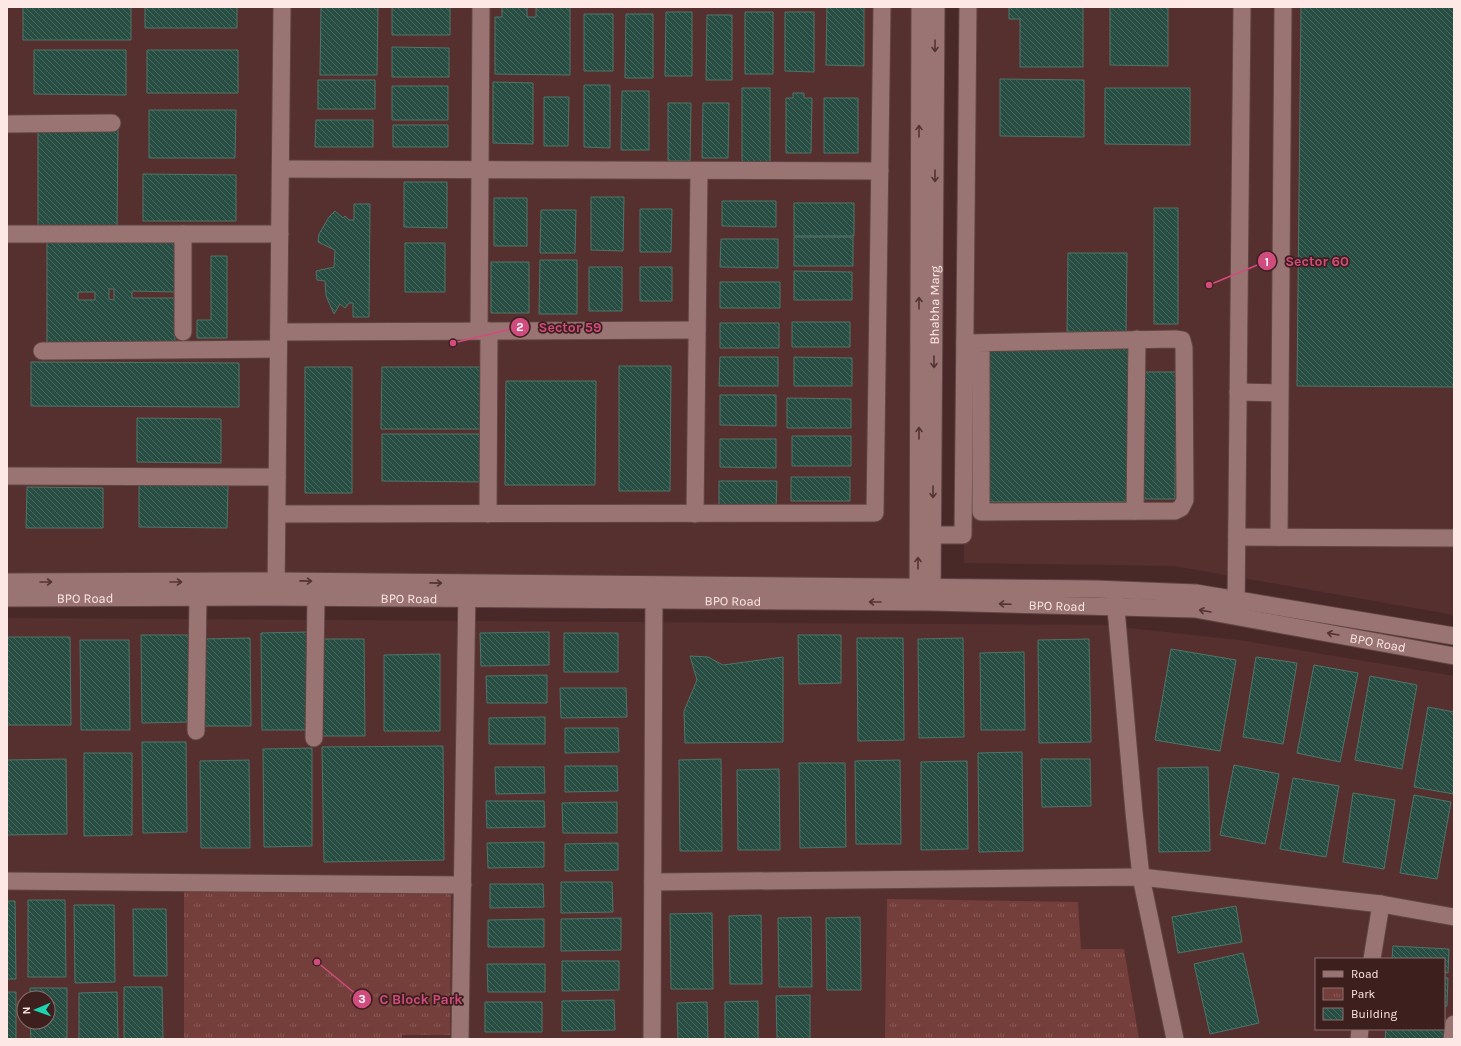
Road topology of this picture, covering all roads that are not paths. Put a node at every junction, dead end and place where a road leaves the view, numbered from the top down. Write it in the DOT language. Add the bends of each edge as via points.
graph roads {
  1 [pos="282,7"];
  2 [pos="481,7"];
  3 [pos="882,7"];
  4 [pos="920,7"];
  5 [pos="936,7"];
  6 [pos="968,7"];
  7 [pos="1242,7"];
  8 [pos="1283,7"];
  9 [pos="112,123"];
  10 [pos="7,124"];
  11 [pos="280,169"];
  12 [pos="480,170"];
  13 [pos="699,171"];
  14 [pos="880,172"];
  15 [pos="7,234"];
  16 [pos="183,234"];
  17 [pos="280,234"];
  18 [pos="697,330"];
  19 [pos="484,331"];
  20 [pos="183,332"];
  21 [pos="1137,339"];
  22 [pos="279,340"];
  23 [pos="973,343"];
  24 [pos="42,351"];
  25 [pos="1238,392"];
  26 [pos="1279,393"];
  27 [pos="7,476"];
  28 [pos="277,477"];
  29 [pos="1135,511"];
  30 [pos="963,512"];
  31 [pos="981,512"];
  32 [pos="277,514"];
  33 [pos="488,514"];
  34 [pos="695,514"];
  35 [pos="932,535"];
  36 [pos="1237,537"];
  37 [pos="1279,537"];
  38 [pos="1454,538"];
  39 [pos="7,582"];
  40 [pos="276,589"];
  41 [pos="1114,590"];
  42 [pos="467,591"];
  43 [pos="654,592"];
  44 [pos="925,595"];
  45 [pos="198,597"];
  46 [pos="316,597"];
  47 [pos="7,598"];
  48 [pos="1236,600"];
  49 [pos="1117,608"];
  50 [pos="1236,617"];
  51 [pos="1454,636"];
  52 [pos="1454,656"];
  53 [pos="196,731"];
  54 [pos="314,738"];
  55 [pos="1141,877"];
  56 [pos="7,881"];
  57 [pos="653,882"];
  58 [pos="463,885"];
  59 [pos="1381,904"];
  60 [pos="1454,917"];
  61 [pos="1372,958"];
  62 [pos="1454,1024"];
  63 [pos="460,1039"];
  64 [pos="652,1039"];
  65 [pos="1175,1039"];
  66 [pos="1452,1039"];
  1 -- 11 [label="street"];
  2 -- 12 [label="street"];
  3 -- 14 [label="street"];
  44 -- 4 [label="street, Bhabha Marg, one-way"];
  5 -- 35 [label="street, Bhabha Marg, one-way"];
  6 -- 23 [label="street"];
  7 -- 25 [label="street"];
  8 -- 26 [label="street"];
  9 -- 10 [label="street"];
  11 -- 12 [label="street"];
  11 -- 17 [label="street"];
  12 -- 13 [label="street"];
  12 -- 19 [label="street"];
  13 -- 14 [label="street"];
  13 -- 18 [label="street"];
  14 -- 34 [label="street" via="875,514"];
  15 -- 16 [label="street"];
  16 -- 17 [label="street"];
  16 -- 20 [label="street"];
  17 -- 22 [label="street"];
  18 -- 19 [label="street"];
  18 -- 34 [label="street"];
  19 -- 22 [label="street"];
  19 -- 33 [label="street"];
  21 -- 23 [label="street"];
  21 -- 29 [label="street"];
  21 -- 29 [label="street" via="1182,340 1185,500 1181,508 1175,511"];
  22 -- 24 [label="street"];
  22 -- 28 [label="street"];
  23 -- 30 [label="street"];
  23 -- 31 [label="street"];
  25 -- 26 [label="street"];
  25 -- 36 [label="street"];
  26 -- 37 [label="street"];
  27 -- 28 [label="street"];
  28 -- 32 [label="street"];
  29 -- 31 [label="street"];
  30 -- 31 [label="street"];
  30 -- 35 [label="street" via="963,535"];
  32 -- 33 [label="street"];
  32 -- 40 [label="street"];
  33 -- 34 [label="street"];
  35 -- 44 [label="street, Bhabha Marg"];
  36 -- 37 [label="street"];
  36 -- 48 [label="street"];
  37 -- 38 [label="street"];
  39 -- 40 [label="street, BPO Road, one-way"];
  40 -- 42 [label="street, BPO Road, one-way"];
  40 -- 45 [label="street, BPO Road"];
  40 -- 46 [label="street, BPO Road"];
  41 -- 44 [label="street, BPO Road"];
  41 -- 48 [label="street, BPO Road" via="1196,593"];
  41 -- 49 [label="street"];
  42 -- 43 [label="street, BPO Road"];
  42 -- 46 [label="street, BPO Road"];
  42 -- 58 [label="street"];
  43 -- 44 [label="street, BPO Road"];
  43 -- 57 [label="street"];
  49 -- 44 [label="street, BPO Road, one-way"];
  45 -- 47 [label="street, BPO Road"];
  45 -- 53 [label="street"];
  46 -- 54 [label="street"];
  48 -- 50 [label="street"];
  48 -- 51 [label="street, BPO Road"];
  50 -- 49 [label="street, BPO Road, one-way" via="1195,609"];
  49 -- 55 [label="street"];
  52 -- 50 [label="street, BPO Road, one-way"];
  55 -- 57 [label="street"];
  55 -- 59 [label="street"];
  55 -- 65 [label="street"];
  56 -- 58 [label="street"];
  57 -- 64 [label="street"];
  58 -- 63 [label="street"];
  59 -- 60 [label="street"];
  59 -- 61 [label="street"];
  62 -- 66 [label="street"];
}
